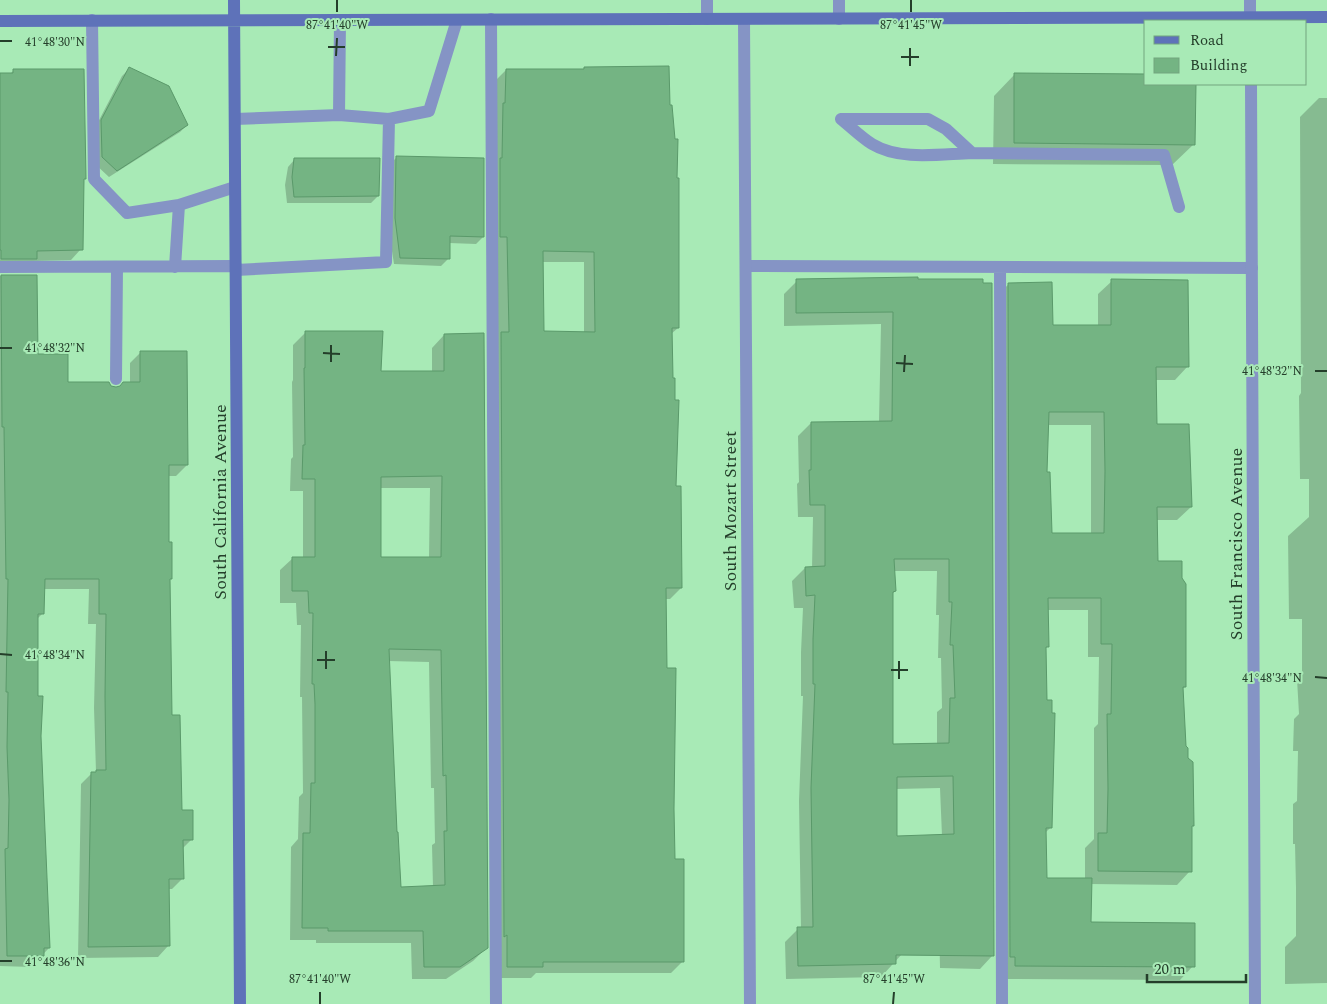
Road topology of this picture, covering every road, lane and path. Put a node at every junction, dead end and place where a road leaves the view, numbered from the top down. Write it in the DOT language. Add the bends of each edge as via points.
graph roads {
  1 [pos="234,0"];
  2 [pos="707,0"];
  3 [pos="839,0"];
  4 [pos="1250,0"];
  5 [pos="1327,17"];
  6 [pos="490,19"];
  7 [pos="707,19"];
  8 [pos="744,19"];
  9 [pos="839,19"];
  10 [pos="1250,19"];
  11 [pos="92,20"];
  12 [pos="234,20"];
  13 [pos="340,20"];
  14 [pos="457,20"];
  15 [pos="0,21"];
  16 [pos="1251,85"];
  17 [pos="338,115"];
  18 [pos="235,119"];
  19 [pos="389,120"];
  20 [pos="972,153"];
  21 [pos="235,188"];
  22 [pos="179,205"];
  23 [pos="1178,207"];
  24 [pos="746,266"];
  25 [pos="0,267"];
  26 [pos="117,267"];
  27 [pos="175,267"];
  28 [pos="1000,267"];
  29 [pos="236,268"];
  30 [pos="1252,268"];
  31 [pos="116,379"];
  32 [pos="240,1004"];
  33 [pos="496,1004"];
  34 [pos="750,1004"];
  35 [pos="1002,1004"];
  36 [pos="1256,1004"];
  1 -- 12 [label="main road, South California Avenue"];
  2 -- 7 [label="street"];
  3 -- 9 [label="street"];
  4 -- 10 [label="street"];
  5 -- 10 [label="main road"];
  6 -- 7 [label="main road"];
  6 -- 14 [label="main road"];
  6 -- 33 [label="street"];
  7 -- 8 [label="main road"];
  8 -- 9 [label="main road"];
  8 -- 24 [label="street, South Mozart Street"];
  9 -- 10 [label="main road"];
  11 -- 12 [label="main road"];
  11 -- 15 [label="main road"];
  11 -- 22 [label="street" via="94,180 128,213"];
  12 -- 13 [label="main road"];
  12 -- 18 [label="main road, South California Avenue"];
  13 -- 14 [label="main road"];
  13 -- 17 [label="street"];
  14 -- 19 [label="street" via="430,111"];
  16 -- 30 [label="street, South Francisco Avenue"];
  17 -- 18 [label="street"];
  17 -- 19 [label="street"];
  18 -- 21 [label="main road, South California Avenue"];
  19 -- 29 [label="street" via="386,262"];
  20 -- 20 [label="street" via="896,154 872,144 841,119 928,119 946,129"];
  20 -- 23 [label="street" via="1164,154"];
  21 -- 22 [label="street"];
  21 -- 29 [label="main road, South California Avenue"];
  22 -- 27 [label="street"];
  24 -- 28 [label="street"];
  24 -- 34 [label="street, South Mozart Street"];
  25 -- 26 [label="street"];
  26 -- 27 [label="street"];
  26 -- 31 [label="street"];
  27 -- 29 [label="street"];
  28 -- 30 [label="street"];
  28 -- 35 [label="street"];
  29 -- 32 [label="main road, South California Avenue"];
  30 -- 36 [label="street, South Francisco Avenue"];
}
